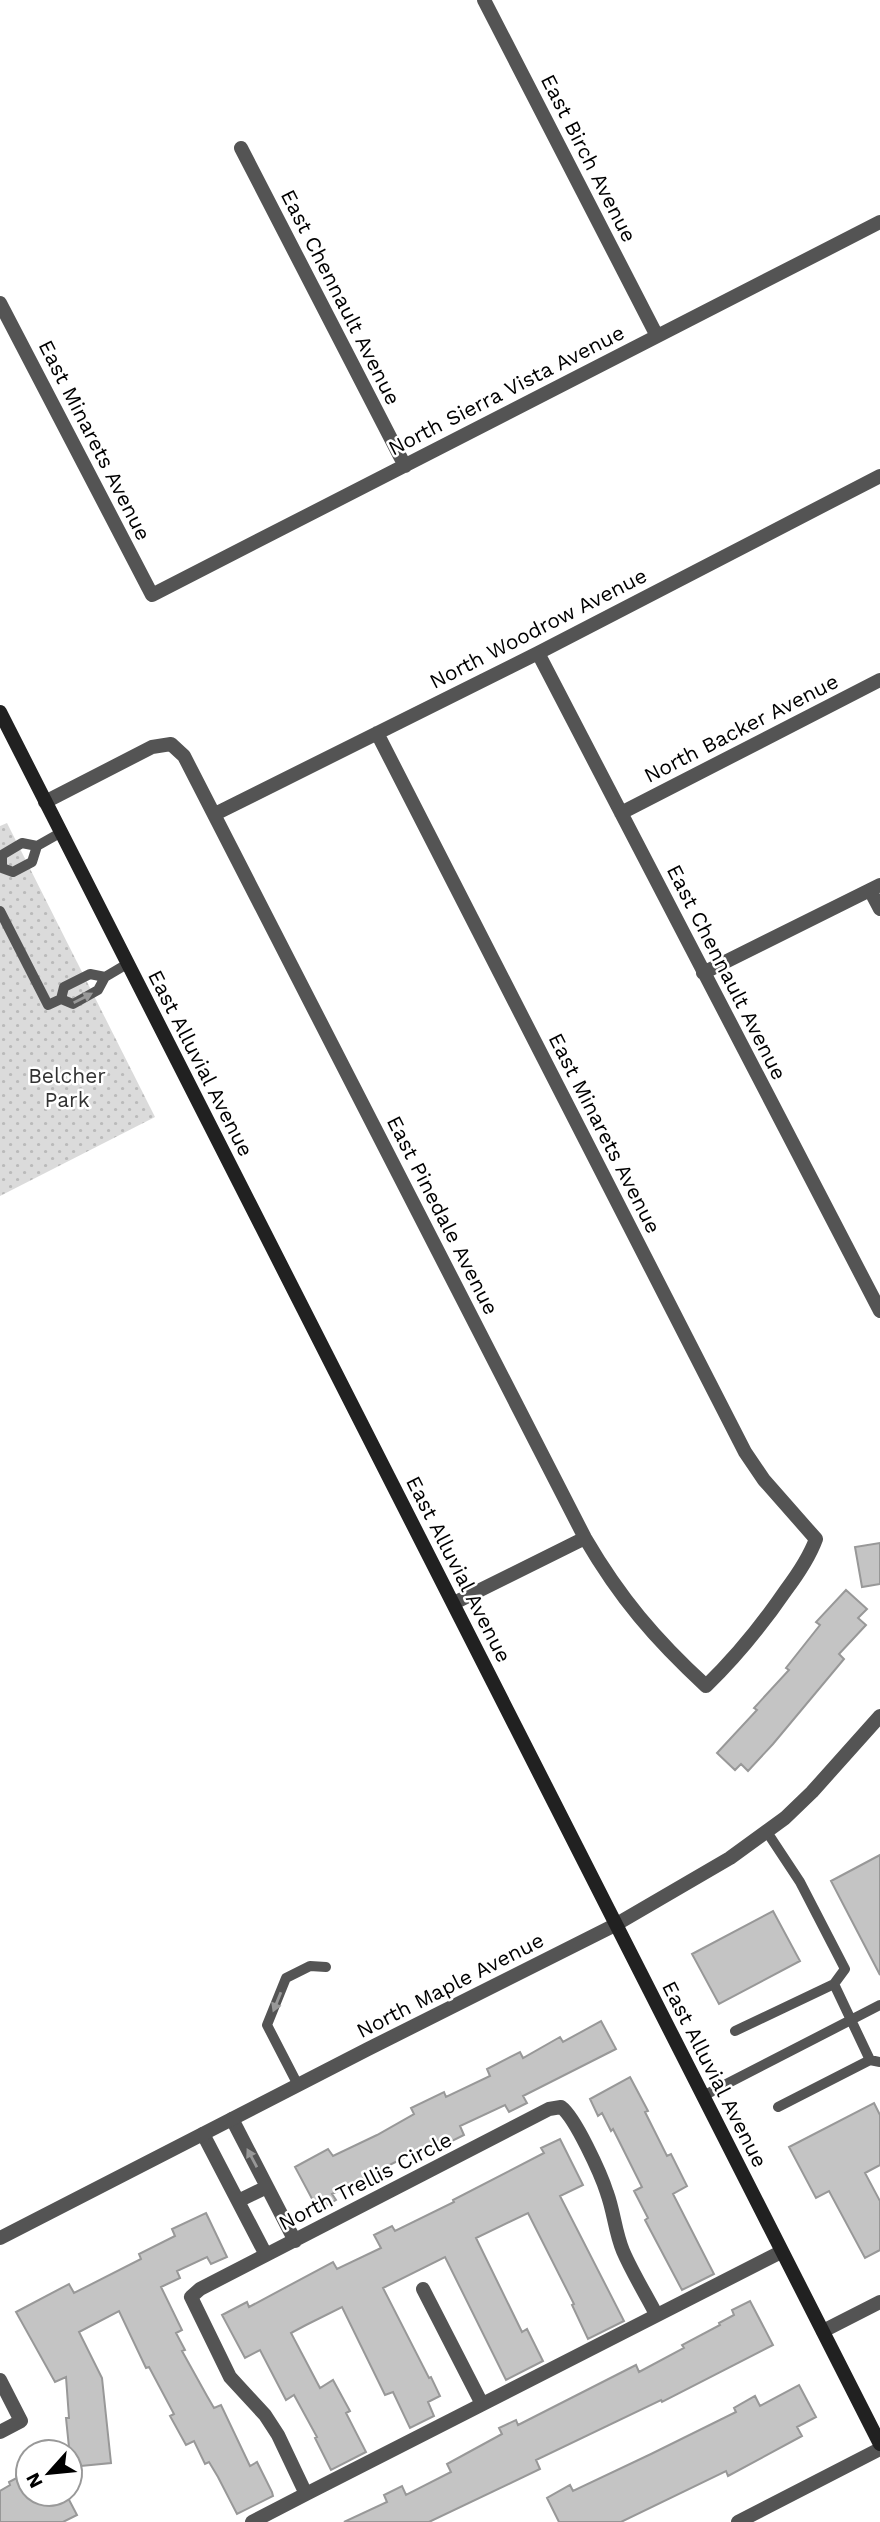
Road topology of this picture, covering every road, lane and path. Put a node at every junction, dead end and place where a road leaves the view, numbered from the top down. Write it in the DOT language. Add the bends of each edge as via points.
graph roads {
  1 [pos="484,0"];
  2 [pos="241,148"];
  3 [pos="880,222"];
  4 [pos="0,303"];
  5 [pos="657,336"];
  6 [pos="405,466"];
  7 [pos="880,476"];
  8 [pos="152,596"];
  9 [pos="538,653"];
  10 [pos="880,680"];
  11 [pos="0,712"];
  12 [pos="377,733"];
  13 [pos="45,802"];
  14 [pos="621,813"];
  15 [pos="215,814"];
  16 [pos="60,833"];
  17 [pos="37,846"];
  18 [pos="1,868"];
  19 [pos="875,888"];
  20 [pos="880,909"];
  21 [pos="0,911"];
  22 [pos="127,964"];
  23 [pos="703,973"];
  24 [pos="105,977"];
  25 [pos="61,999"];
  26 [pos="880,1311"];
  27 [pos="585,1538"];
  28 [pos="454,1604"];
  29 [pos="706,1686"];
  30 [pos="880,1716"];
  31 [pos="767,1832"];
  32 [pos="615,1925"];
  33 [pos="326,1967"];
  34 [pos="834,1984"];
  35 [pos="880,2006"];
  36 [pos="850,2021"];
  37 [pos="735,2031"];
  38 [pos="875,2061"];
  39 [pos="298,2085"];
  40 [pos="703,2096"];
  41 [pos="778,2107"];
  42 [pos="232,2119"];
  43 [pos="203,2134"];
  44 [pos="267,2187"];
  45 [pos="238,2201"];
  46 [pos="0,2238"];
  47 [pos="295,2241"];
  48 [pos="782,2252"];
  49 [pos="266,2255"];
  50 [pos="423,2289"];
  51 [pos="880,2302"];
  52 [pos="656,2314"];
  53 [pos="823,2332"];
  54 [pos="0,2380"];
  55 [pos="482,2404"];
  56 [pos="0,2432"];
  57 [pos="880,2444"];
  58 [pos="880,2449"];
  59 [pos="306,2494"];
  60 [pos="252,2522"];
  61 [pos="738,2522"];
  1 -- 5 [label="street, East Birch Avenue"];
  2 -- 6 [label="street, East Chennault Avenue"];
  3 -- 5 [label="street, North Sierra Vista Avenue"];
  4 -- 8 [label="street, East Minarets Avenue"];
  5 -- 6 [label="street, North Sierra Vista Avenue"];
  6 -- 8 [label="street, North Sierra Vista Avenue"];
  7 -- 9 [label="street, North Woodrow Avenue"];
  9 -- 12 [label="street, North Woodrow Avenue"];
  9 -- 14 [label="street, East Chennault Avenue"];
  10 -- 14 [label="street, North Backer Avenue"];
  11 -- 13 [label="main road, East Alluvial Avenue"];
  12 -- 15 [label="street, North Woodrow Avenue"];
  12 -- 29 [label="street, East Minarets Avenue" via="745,1452 816,1539 773,1609 736,1657"];
  13 -- 15 [label="street, East Pinedale Avenue" via="152,747 171,744 184,756"];
  13 -- 16 [label="main road, East Alluvial Avenue"];
  14 -- 23 [label="street, East Chennault Avenue"];
  15 -- 27 [label="street, East Pinedale Avenue"];
  16 -- 17 [label="lane"];
  16 -- 22 [label="main road, East Alluvial Avenue"];
  17 -- 18 [label="lane" via="32,862 13,872"];
  17 -- 18 [label="lane" via="22,843 2,855"];
  19 -- 20 [label="street"];
  19 -- 23 [label="street"];
  21 -- 25 [label="lane" via="48,1005"];
  22 -- 24 [label="lane"];
  22 -- 28 [label="main road, East Alluvial Avenue"];
  23 -- 26 [label="street, East Chennault Avenue"];
  25 -- 24 [label="lane, one-way" via="73,1004 98,990"];
  24 -- 25 [label="lane" via="90,974 64,987"];
  27 -- 28 [label="street"];
  27 -- 29 [label="street, East Pinedale Avenue" via="638,1618"];
  28 -- 32 [label="main road, East Alluvial Avenue"];
  30 -- 31 [label="street, North Maple Avenue" via="812,1792"];
  31 -- 32 [label="street, North Maple Avenue"];
  31 -- 34 [label="lane" via="800,1882 845,1969"];
  32 -- 39 [label="street, North Maple Avenue"];
  32 -- 40 [label="main road, East Alluvial Avenue"];
  33 -- 39 [label="lane, one-way" via="310,1966 286,1978 267,2025"];
  34 -- 36 [label="lane"];
  34 -- 37 [label="lane"];
  35 -- 36 [label="lane"];
  36 -- 38 [label="lane"];
  36 -- 40 [label="lane"];
  38 -- 41 [label="lane"];
  39 -- 42 [label="street, North Maple Avenue"];
  40 -- 48 [label="main road, East Alluvial Avenue"];
  42 -- 43 [label="street, North Maple Avenue"];
  44 -- 42 [label="street, one-way"];
  43 -- 45 [label="street"];
  43 -- 46 [label="street, North Maple Avenue"];
  44 -- 45 [label="street"];
  44 -- 47 [label="street"];
  45 -- 49 [label="street"];
  47 -- 49 [label="street, North Trellis Circle"];
  47 -- 52 [label="street, North Trellis Circle" via="549,2109 561,2107 591,2156 624,2252"];
  48 -- 52 [label="street"];
  48 -- 53 [label="main road, East Alluvial Avenue"];
  49 -- 59 [label="street, North Trellis Circle" via="191,2297 230,2377 278,2435"];
  50 -- 55 [label="street"];
  51 -- 53 [label="street"];
  52 -- 55 [label="street"];
  53 -- 57 [label="main road, East Alluvial Avenue"];
  54 -- 56 [label="street" via="21,2421"];
  55 -- 59 [label="street"];
  58 -- 61 [label="street"];
  59 -- 60 [label="street"];
}
